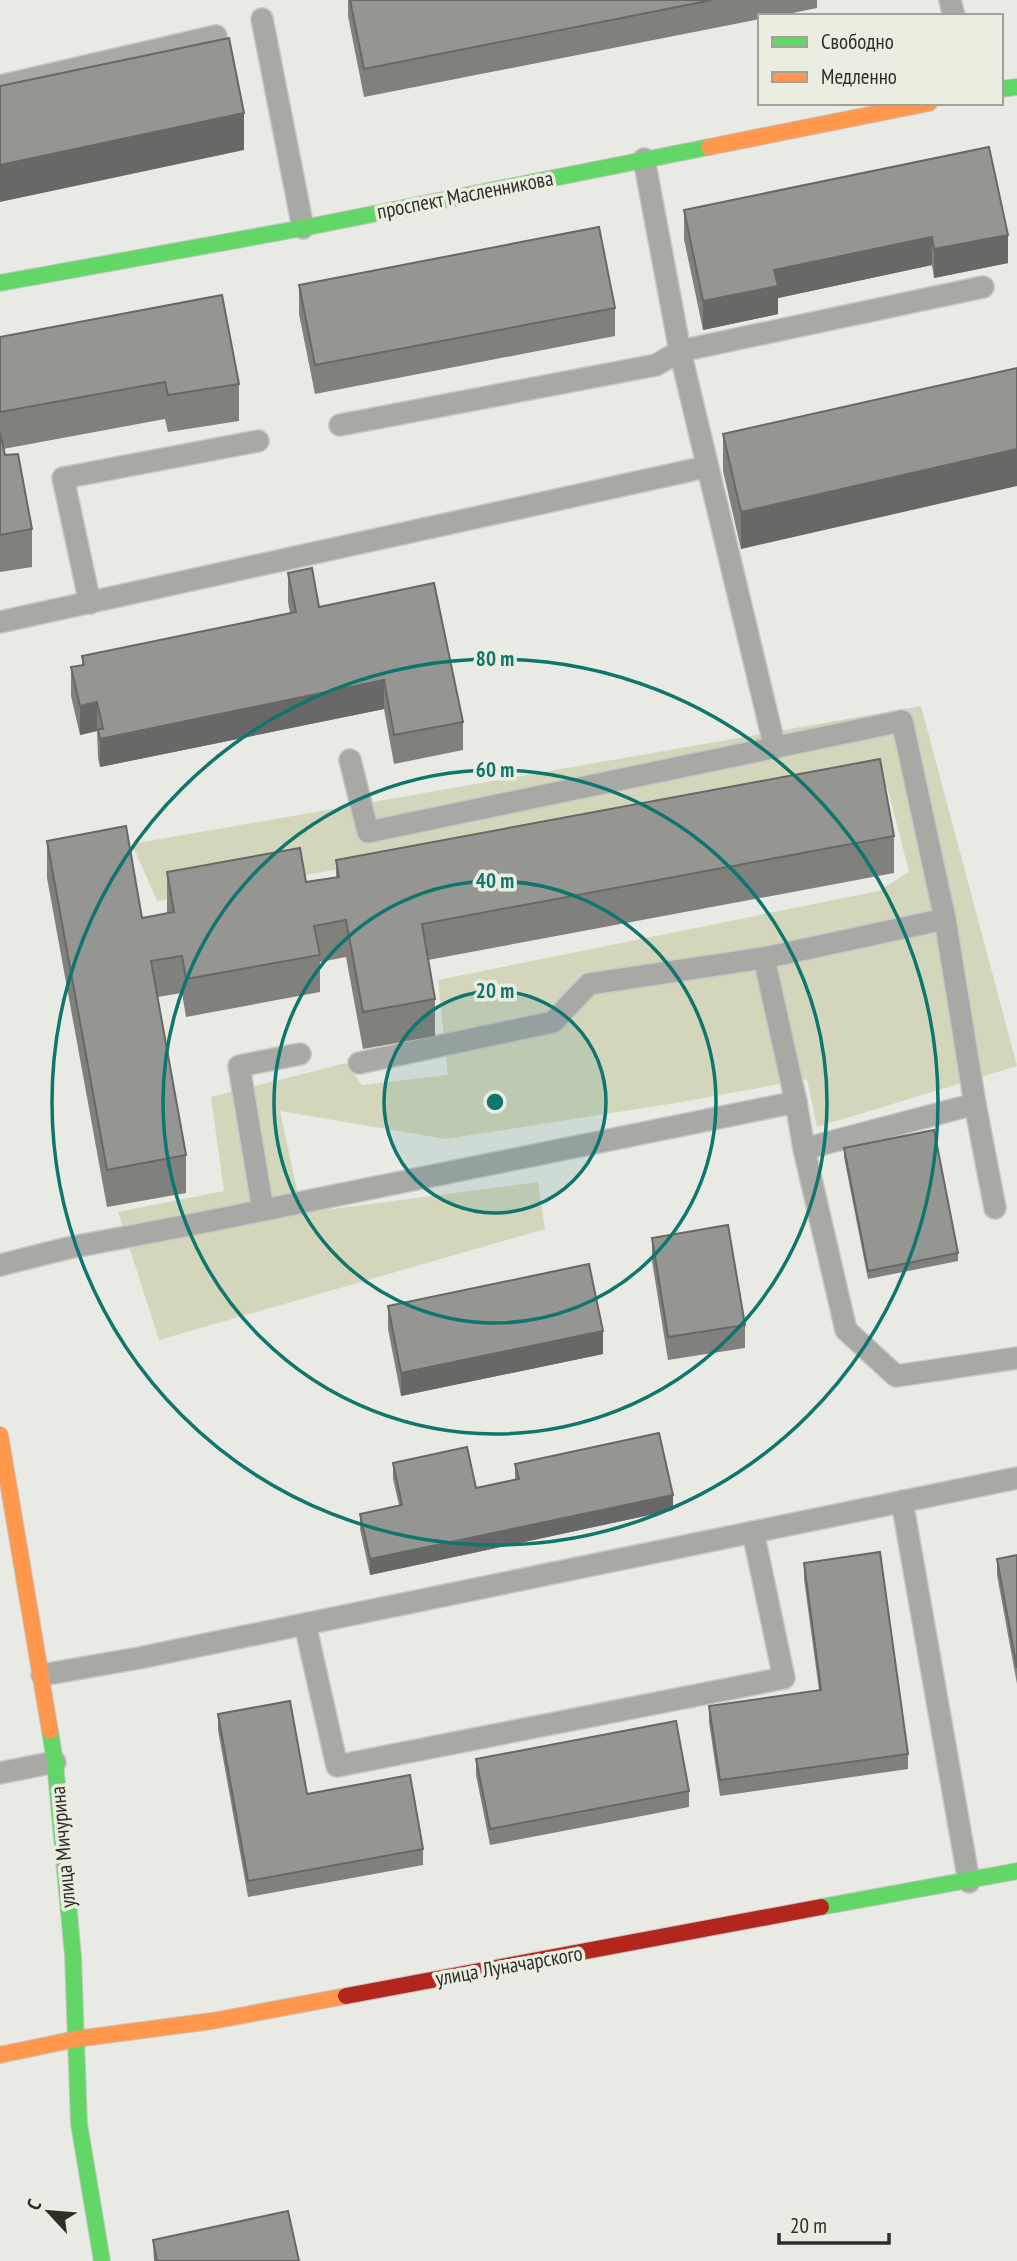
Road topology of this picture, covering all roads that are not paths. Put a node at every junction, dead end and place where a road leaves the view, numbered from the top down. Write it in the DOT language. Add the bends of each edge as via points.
graph roads {
  1 [pos="262,19"];
  2 [pos="216,36"];
  3 [pos="0,86"];
  4 [pos="919,105"];
  5 [pos="644,159"];
  6 [pos="303,228"];
  7 [pos="0,283"];
  8 [pos="984,287"];
  9 [pos="680,351"];
  10 [pos="340,425"];
  11 [pos="258,441"];
  12 [pos="706,467"];
  13 [pos="90,603"];
  14 [pos="0,622"];
  15 [pos="775,748"];
  16 [pos="350,760"];
  17 [pos="945,919"];
  18 [pos="764,958"];
  19 [pos="300,1054"];
  20 [pos="359,1063"];
  21 [pos="796,1102"];
  22 [pos="975,1104"];
  23 [pos="804,1149"];
  24 [pos="995,1208"];
  25 [pos="262,1210"];
  26 [pos="0,1265"];
  27 [pos="1017,1358"];
  28 [pos="0,1435"];
  29 [pos="1017,1478"];
  30 [pos="902,1501"];
  31 [pos="753,1532"];
  32 [pos="305,1624"];
  33 [pos="42,1675"];
  34 [pos="55,1762"];
  35 [pos="0,1773"];
  36 [pos="1017,1871"];
  37 [pos="969,1882"];
  38 [pos="76,2039"];
  39 [pos="0,2054"];
  40 [pos="102,2261"];
  1 -- 6 [label="lane"];
  2 -- 3 [label="lane"];
  4 -- 5 [label="main road, проспект Масленникова"];
  5 -- 6 [label="main road, проспект Масленникова"];
  5 -- 9 [label="lane"];
  6 -- 7 [label="main road, проспект Масленникова"];
  8 -- 9 [label="lane"];
  9 -- 10 [label="lane" via="656,365"];
  9 -- 12 [label="lane"];
  11 -- 13 [label="lane" via="63,478"];
  12 -- 13 [label="lane"];
  12 -- 15 [label="lane"];
  13 -- 14 [label="lane"];
  15 -- 16 [label="lane" via="368,832"];
  15 -- 17 [label="lane" via="902,721"];
  17 -- 18 [label="lane"];
  17 -- 22 [label="lane"];
  18 -- 20 [label="lane" via="589,984 553,1023"];
  18 -- 21 [label="lane"];
  19 -- 25 [label="lane" via="239,1066"];
  21 -- 23 [label="lane"];
  21 -- 25 [label="lane"];
  22 -- 23 [label="lane"];
  22 -- 24 [label="lane"];
  23 -- 27 [label="lane" via="846,1330 896,1376"];
  25 -- 26 [label="lane"];
  28 -- 33 [label="main road, улица Мичурина"];
  29 -- 30 [label="lane"];
  30 -- 31 [label="lane"];
  30 -- 37 [label="lane"];
  31 -- 32 [label="lane"];
  31 -- 32 [label="lane" via="784,1678 337,1766"];
  32 -- 33 [label="lane"];
  33 -- 34 [label="main road, улица Мичурина"];
  34 -- 35 [label="lane"];
  34 -- 38 [label="main road, улица Мичурина"];
  36 -- 37 [label="main road, улица Луначарского"];
  37 -- 38 [label="main road, улица Луначарского" via="212,2021"];
  38 -- 39 [label="main road, улица Луначарского"];
  38 -- 40 [label="main road, улица Мичурина" via="79,2124"];
}
